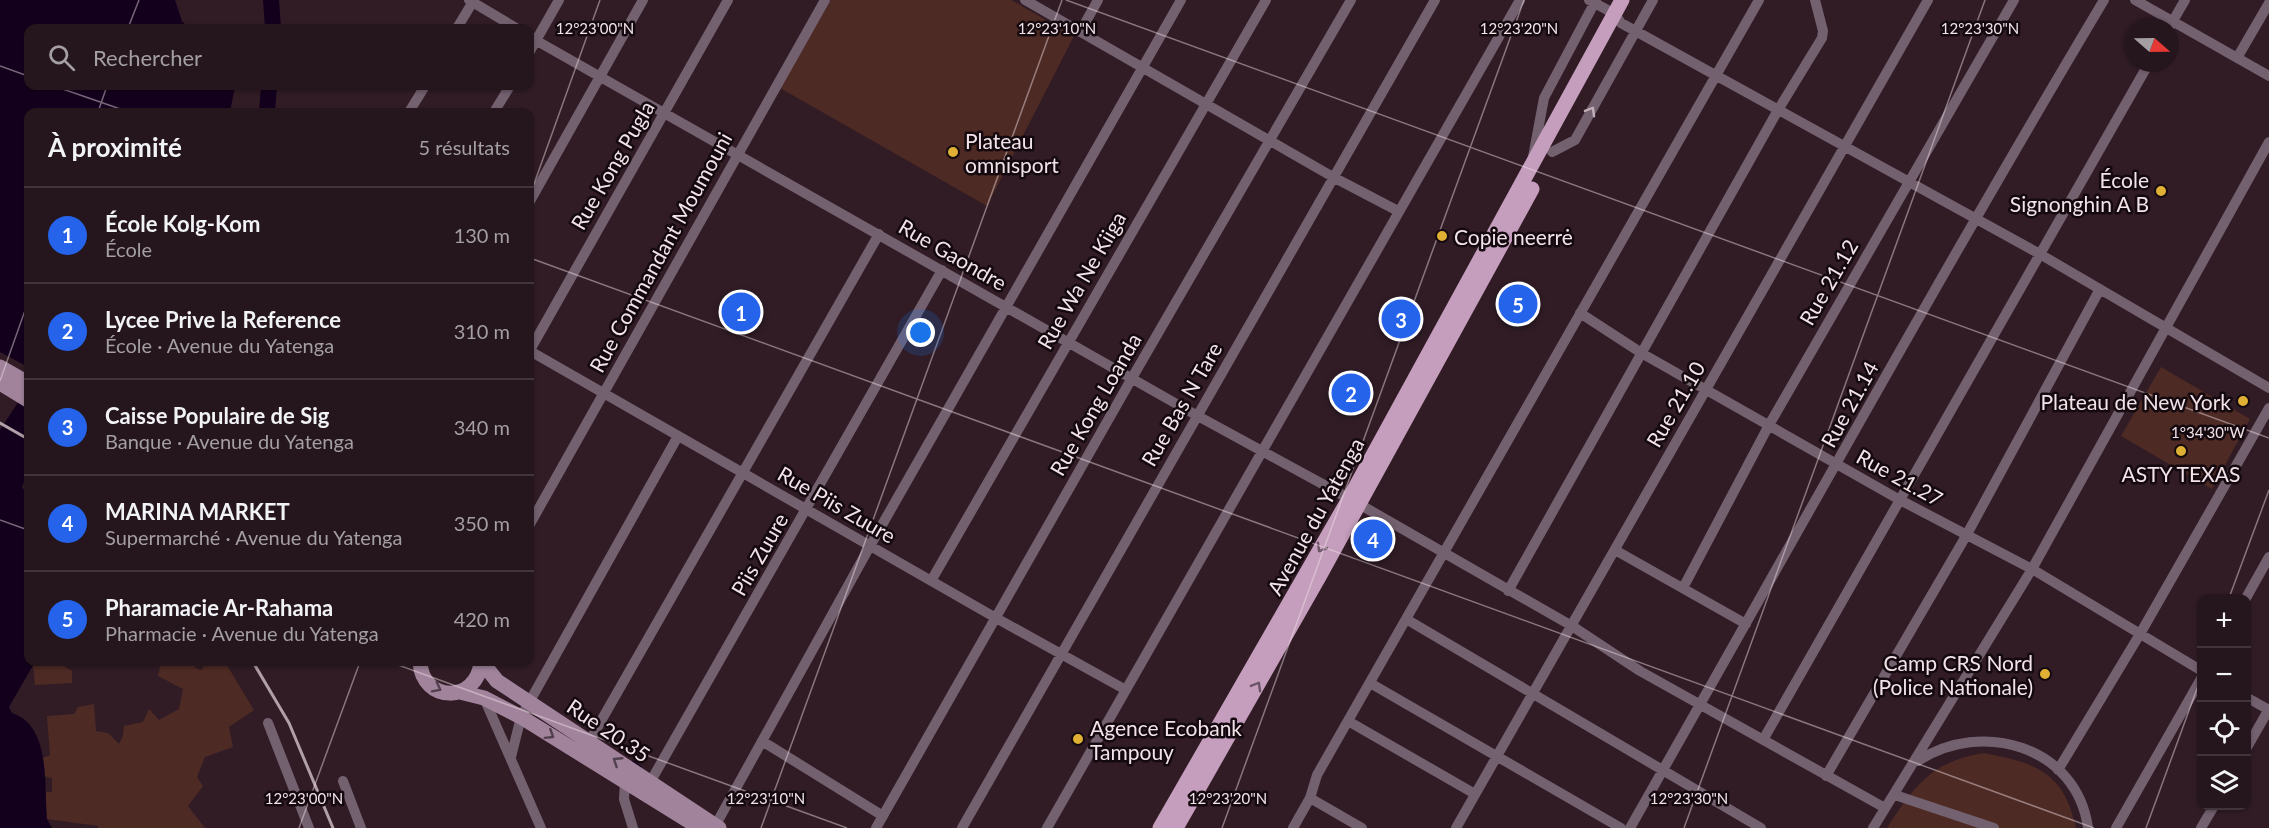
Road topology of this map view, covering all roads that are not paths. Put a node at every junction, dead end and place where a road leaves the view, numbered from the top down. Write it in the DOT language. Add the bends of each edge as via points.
graph roads {
  1 [pos="559,0"];
  2 [pos="644,0"];
  3 [pos="728,0"];
  4 [pos="825,0"];
  5 [pos="1025,0"];
  6 [pos="1098,0"];
  7 [pos="1182,0"];
  8 [pos="1266,0"];
  9 [pos="1351,0"];
  10 [pos="1435,0"];
  11 [pos="1520,0"];
  12 [pos="1622,0"];
  13 [pos="1633,0"];
  14 [pos="1653,0"];
  15 [pos="1759,0"];
  16 [pos="1928,0"];
  17 [pos="2014,0"];
  18 [pos="2104,0"];
  19 [pos="2135,0"];
  20 [pos="2185,0"];
  21 [pos="472,1"];
  22 [pos="1593,1"];
  23 [pos="1820,1"];
  24 [pos="2269,3"];
  25 [pos="1618,18"];
  26 [pos="2162,18"];
  27 [pos="2174,18"];
  28 [pos="460,24"];
  29 [pos="509,24"];
  30 [pos="2179,28"];
  31 [pos="1637,31"];
  32 [pos="1080,32"];
  33 [pos="534,37"];
  34 [pos="534,39"];
  35 [pos="2237,58"];
  36 [pos="1142,68"];
  37 [pos="2144,72"];
  38 [pos="1717,74"];
  39 [pos="2269,76"];
  40 [pos="600,77"];
  41 [pos="423,90"];
  42 [pos="508,90"];
  43 [pos="1206,104"];
  44 [pos="412,108"];
  45 [pos="496,108"];
  46 [pos="1779,110"];
  47 [pos="664,114"];
  48 [pos="1269,140"];
  49 [pos="2269,142"];
  50 [pos="1846,145"];
  51 [pos="1552,152"];
  52 [pos="737,156"];
  53 [pos="1532,169"];
  54 [pos="1333,177"];
  55 [pos="1908,182"];
  56 [pos="534,194"];
  57 [pos="1398,211"];
  58 [pos="1974,218"];
  59 [pos="879,234"];
  60 [pos="2038,253"];
  61 [pos="942,270"];
  62 [pos="2100,289"];
  63 [pos="1006,307"];
  64 [pos="1580,314"];
  65 [pos="2164,329"];
  66 [pos="1068,342"];
  67 [pos="534,343"];
  68 [pos="534,352"];
  69 [pos="1643,354"];
  70 [pos="0,367"];
  71 [pos="1132,378"];
  72 [pos="0,383"];
  73 [pos="24,388"];
  74 [pos="2269,388"];
  75 [pos="24,389"];
  76 [pos="1706,390"];
  77 [pos="603,393"];
  78 [pos="2269,408"];
  79 [pos="1196,415"];
  80 [pos="1769,425"];
  81 [pos="678,436"];
  82 [pos="1263,450"];
  83 [pos="1838,465"];
  84 [pos="741,472"];
  85 [pos="1900,500"];
  86 [pos="1354,501"];
  87 [pos="807,508"];
  88 [pos="534,517"];
  89 [pos="1966,536"];
  90 [pos="870,546"];
  91 [pos="1615,550"];
  92 [pos="1443,554"];
  93 [pos="2269,557"];
  94 [pos="2032,569"];
  95 [pos="931,581"];
  96 [pos="1683,588"];
  97 [pos="1508,591"];
  98 [pos="2248,594"];
  99 [pos="996,618"];
  100 [pos="1406,619"];
  101 [pos="1746,624"];
  102 [pos="1572,626"];
  103 [pos="2140,634"];
  104 [pos="1062,655"];
  105 [pos="420,666"];
  106 [pos="480,666"];
  107 [pos="484,666"];
  108 [pos="2197,668"];
  109 [pos="1370,683"];
  110 [pos="2197,686"];
  111 [pos="1126,690"];
  112 [pos="460,692"];
  113 [pos="1534,692"];
  114 [pos="484,698"];
  115 [pos="2251,699"];
  116 [pos="529,702"];
  117 [pos="1700,705"];
  118 [pos="2269,709"];
  119 [pos="520,717"];
  120 [pos="1348,721"];
  121 [pos="268,723"];
  122 [pos="1763,740"];
  123 [pos="762,741"];
  124 [pos="589,742"];
  125 [pos="2251,742"];
  126 [pos="511,756"];
  127 [pos="1497,757"];
  128 [pos="1915,762"];
  129 [pos="2058,770"];
  130 [pos="1662,772"];
  131 [pos="1826,776"];
  132 [pos="343,781"];
  133 [pos="625,782"];
  134 [pos="647,789"];
  135 [pos="1475,794"];
  136 [pos="1895,795"];
  137 [pos="1185,797"];
  138 [pos="1310,798"];
  139 [pos="1884,808"];
  140 [pos="2212,810"];
  141 [pos="883,816"];
  142 [pos="309,828"];
  143 [pos="361,828"];
  144 [pos="541,828"];
  145 [pos="633,828"];
  146 [pos="712,828"];
  147 [pos="876,828"];
  148 [pos="962,828"];
  149 [pos="1047,828"];
  150 [pos="1160,828"];
  151 [pos="1176,828"];
  152 [pos="1293,828"];
  153 [pos="1362,828"];
  154 [pos="1456,828"];
  155 [pos="1621,828"];
  156 [pos="1630,828"];
  157 [pos="1761,828"];
  158 [pos="1873,828"];
  159 [pos="1994,828"];
  160 [pos="2088,828"];
  161 [pos="2116,828"];
  162 [pos="2201,828"];
  1 -- 33 [label="street"];
  2 -- 40 [label="street"];
  3 -- 47 [label="street, Rue Kong Pugla"];
  4 -- 52 [label="street, Rue Commandant Moumouni"];
  5 -- 32 [label="street"];
  6 -- 32 [label="street"];
  7 -- 36 [label="street"];
  8 -- 43 [label="street, Rue Wa Ne Kiiga"];
  9 -- 48 [label="street, Rue Kong Loanda"];
  10 -- 54 [label="street, Rue Bas N Tare"];
  11 -- 57 [label="street"];
  12 -- 25 [label="main road, Avenue du Yatenga"];
  13 -- 25 [label="main road, Avenue du Yatenga"];
  14 -- 31 [label="street"];
  15 -- 38 [label="street"];
  16 -- 50 [label="street, Rue 21.10"];
  17 -- 55 [label="street, Rue 21.12"];
  18 -- 58 [label="street, Rue 21.14"];
  19 -- 26 [label="street"];
  20 -- 27 [label="street"];
  21 -- 28 [label="street"];
  21 -- 29 [label="street"];
  22 -- 25 [label="street"];
  22 -- 53 [label="street" via="1544,98"];
  23 -- 46 [label="street" via="1822,38"];
  24 -- 35 [label="street"];
  25 -- 31 [label="street"];
  25 -- 51 [label="main road, Avenue du Yatenga"];
  25 -- 53 [label="main road, Avenue du Yatenga"];
  30 -- 35 [label="street"];
  31 -- 38 [label="street"];
  51 -- 31 [label="street, one-way" via="1575,140"];
  32 -- 36 [label="street"];
  34 -- 40 [label="street, Rue Gaondre"];
  35 -- 39 [label="street"];
  36 -- 43 [label="street"];
  36 -- 63 [label="street"];
  37 -- 60 [label="street"];
  38 -- 46 [label="street"];
  38 -- 64 [label="street"];
  40 -- 47 [label="street, Rue Gaondre"];
  40 -- 56 [label="street"];
  41 -- 44 [label="street"];
  42 -- 45 [label="street"];
  43 -- 48 [label="street"];
  43 -- 66 [label="street, Rue Wa Ne Kiiga"];
  46 -- 50 [label="street"];
  46 -- 69 [label="street"];
  47 -- 52 [label="street, Rue Gaondre"];
  47 -- 67 [label="street, Rue Kong Pugla"];
  48 -- 54 [label="street"];
  48 -- 71 [label="street, Rue Kong Loanda"];
  49 -- 65 [label="street"];
  50 -- 55 [label="street"];
  50 -- 76 [label="street, Rue 21.10"];
  51 -- 86 [label="main road, Avenue du Yatenga"];
  52 -- 59 [label="street, Rue Gaondre"];
  52 -- 77 [label="street, Rue Commandant Moumouni"];
  53 -- 86 [label="main road, Avenue du Yatenga"];
  54 -- 57 [label="street"];
  54 -- 79 [label="street, Rue Bas N Tare"];
  55 -- 58 [label="street"];
  55 -- 80 [label="street, Rue 21.12"];
  57 -- 82 [label="street"];
  58 -- 60 [label="street"];
  58 -- 83 [label="street, Rue 21.14"];
  59 -- 61 [label="street, Rue Gaondre"];
  59 -- 84 [label="street"];
  60 -- 62 [label="street"];
  60 -- 85 [label="street"];
  61 -- 63 [label="street, Rue Gaondre"];
  61 -- 87 [label="street, Piis Zuure"];
  62 -- 65 [label="street"];
  62 -- 89 [label="street"];
  63 -- 66 [label="street, Rue Gaondre"];
  63 -- 90 [label="street"];
  64 -- 69 [label="street, Rue 21.27"];
  64 -- 92 [label="street"];
  65 -- 74 [label="street"];
  65 -- 94 [label="street"];
  66 -- 71 [label="street, Rue Gaondre"];
  66 -- 95 [label="street, Rue Wa Ne Kiiga"];
  68 -- 77 [label="street, Rue Piis Zuure"];
  69 -- 76 [label="street, Rue 21.27"];
  69 -- 97 [label="street"];
  70 -- 73 [label="main road"];
  71 -- 79 [label="street, Rue Gaondre"];
  71 -- 99 [label="street, Rue Kong Loanda"];
  72 -- 75 [label="main road"];
  76 -- 80 [label="street, Rue 21.27"];
  76 -- 91 [label="street, Rue 21.10"];
  77 -- 81 [label="street, Rue Piis Zuure"];
  77 -- 88 [label="street, Rue Commandant Moumouni"];
  78 -- 103 [label="street"];
  79 -- 82 [label="street, Rue Gaondre"];
  79 -- 104 [label="street, Rue Bas N Tare"];
  80 -- 83 [label="street, Rue 21.27"];
  80 -- 96 [label="street, Rue 21.12"];
  81 -- 84 [label="street, Rue Piis Zuure"];
  81 -- 116 [label="street"];
  82 -- 86 [label="street, Rue Gaondre"];
  82 -- 111 [label="street"];
  83 -- 85 [label="street, Rue 21.27"];
  83 -- 101 [label="street, Rue 21.14"];
  84 -- 87 [label="street, Rue Piis Zuure"];
  84 -- 124 [label="street"];
  85 -- 89 [label="street, Rue 21.27"];
  85 -- 122 [label="street"];
  86 -- 92 [label="street, Rue Gaondre"];
  86 -- 137 [label="main road, Avenue du Yatenga"];
  87 -- 90 [label="street, Rue Piis Zuure"];
  87 -- 134 [label="street, Piis Zuure"];
  89 -- 94 [label="street, Rue 21.27"];
  89 -- 131 [label="street"];
  90 -- 95 [label="street, Rue Piis Zuure"];
  90 -- 123 [label="street"];
  91 -- 96 [label="street"];
  91 -- 102 [label="street, Rue 21.10"];
  92 -- 97 [label="street, Rue Gaondre"];
  92 -- 100 [label="street"];
  93 -- 98 [label="street"];
  94 -- 103 [label="street, Rue 21.27"];
  94 -- 128 [label="street"];
  95 -- 99 [label="street, Rue Piis Zuure"];
  96 -- 101 [label="street"];
  97 -- 102 [label="street, Rue Gaondre"];
  99 -- 104 [label="street, Rue Piis Zuure"];
  99 -- 141 [label="street, Rue Kong Loanda"];
  100 -- 109 [label="street"];
  100 -- 113 [label="street"];
  101 -- 117 [label="street, Rue 21.14"];
  102 -- 113 [label="street, Rue 21.10"];
  102 -- 117 [label="street, Rue Gaondre"];
  103 -- 108 [label="street, Rue 21.27"];
  103 -- 129 [label="street"];
  104 -- 111 [label="street, Rue Piis Zuure"];
  104 -- 148 [label="street, Rue Bas N Tare"];
  105 -- 112 [label="main road, Rue 20.35, one-way" via="426,682 433,688"];
  106 -- 112 [label="main road" via="475,681"];
  107 -- 116 [label="main road, Rue 20.35" via="497,681"];
  109 -- 120 [label="street"];
  109 -- 127 [label="street"];
  110 -- 161 [label="street"];
  111 -- 149 [label="street"];
  112 -- 114 [label="main road, Rue 20.35"];
  113 -- 127 [label="street, Rue 21.10"];
  113 -- 130 [label="street"];
  114 -- 119 [label="main road, Rue 20.35"];
  114 -- 126 [label="street"];
  115 -- 118 [label="street"];
  116 -- 119 [label="street"];
  116 -- 124 [label="main road, Rue 20.35"];
  117 -- 122 [label="street, Rue Gaondre"];
  117 -- 130 [label="street, Rue 21.14"];
  118 -- 125 [label="street"];
  119 -- 126 [label="street"];
  119 -- 133 [label="main road, Rue 20.35, one-way"];
  120 -- 135 [label="street"];
  120 -- 138 [label="street" via="1317,775"];
  121 -- 142 [label="street"];
  122 -- 131 [label="street, Rue Gaondre"];
  123 -- 141 [label="street"];
  123 -- 146 [label="street"];
  134 -- 124 [label="main road, Rue 20.35, one-way"];
  126 -- 144 [label="street"];
  127 -- 135 [label="street, Rue 21.10"];
  127 -- 155 [label="street"];
  128 -- 129 [label="street" via="1945,746 1988,740 2030,750"];
  128 -- 136 [label="street"];
  129 -- 160 [label="street" via="2081,804"];
  130 -- 156 [label="street, Rue 21.14"];
  130 -- 157 [label="street"];
  131 -- 139 [label="street, Rue Gaondre"];
  132 -- 143 [label="street"];
  133 -- 134 [label="main road, Rue 20.35"];
  133 -- 145 [label="street" via="624,799"];
  134 -- 146 [label="main road, Rue 20.35"];
  135 -- 154 [label="street, Rue 21.10"];
  136 -- 139 [label="street"];
  136 -- 159 [label="street"];
  137 -- 150 [label="main road, Avenue du Yatenga"];
  137 -- 151 [label="main road, Avenue du Yatenga"];
  138 -- 152 [label="street"];
  138 -- 153 [label="street"];
  139 -- 158 [label="street"];
  140 -- 162 [label="street"];
  141 -- 147 [label="street, Rue Kong Loanda"];
}
